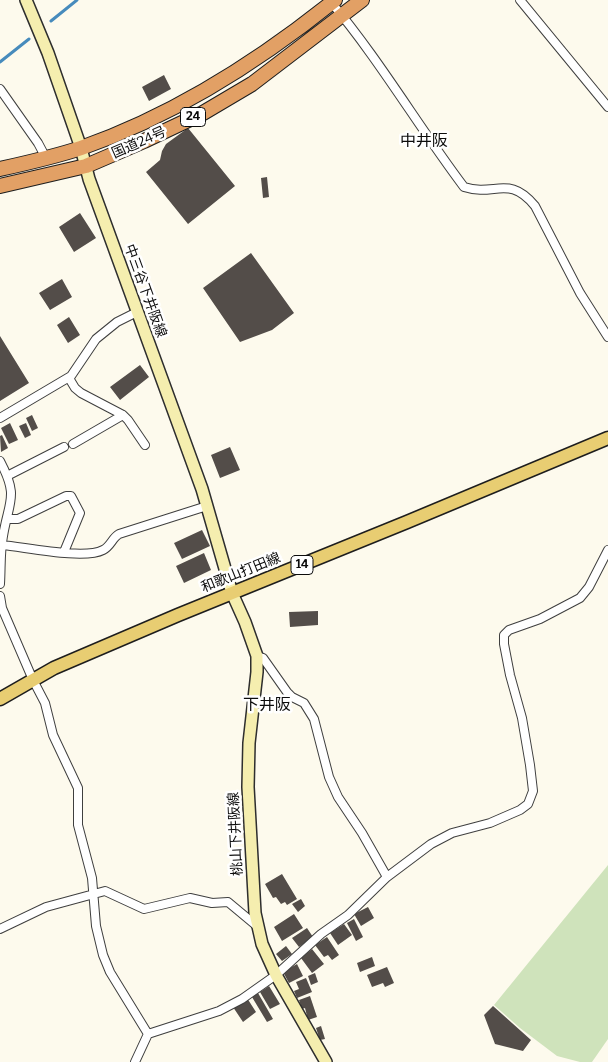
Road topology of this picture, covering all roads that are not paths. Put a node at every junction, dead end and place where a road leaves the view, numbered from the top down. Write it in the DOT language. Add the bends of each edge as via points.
graph roads {
  1 [pos="26,0"];
  2 [pos="362,0"];
  3 [pos="520,0"];
  4 [pos="332,1"];
  5 [pos="342,17"];
  6 [pos="0,89"];
  7 [pos="608,107"];
  8 [pos="81,148"];
  9 [pos="46,158"];
  10 [pos="86,166"];
  11 [pos="0,169"];
  12 [pos="0,186"];
  13 [pos="137,312"];
  14 [pos="608,337"];
  15 [pos="69,378"];
  16 [pos="123,415"];
  17 [pos="0,418"];
  18 [pos="608,438"];
  19 [pos="73,444"];
  20 [pos="145,445"];
  21 [pos="64,447"];
  22 [pos="0,461"];
  23 [pos="8,476"];
  24 [pos="207,506"];
  25 [pos="7,519"];
  26 [pos="2,545"];
  27 [pos="608,550"];
  28 [pos="64,552"];
  29 [pos="0,584"];
  30 [pos="232,593"];
  31 [pos="0,596"];
  32 [pos="256,656"];
  33 [pos="33,680"];
  34 [pos="0,699"];
  35 [pos="387,877"];
  36 [pos="94,894"];
  37 [pos="258,927"];
  38 [pos="0,929"];
  39 [pos="276,975"];
  40 [pos="148,1034"];
  41 [pos="135,1062"];
  42 [pos="326,1062"];
  1 -- 8 [label="main road, 中三谷下井阪線"];
  2 -- 5 [label="highway, 国道24号 / 24"];
  3 -- 7 [label="street"];
  4 -- 5 [label="street"];
  4 -- 8 [label="highway, 国道24号 / 24" via="236,73 180,105"];
  5 -- 10 [label="highway, 国道24号 / 24" via="252,84 203,113"];
  5 -- 14 [label="street" via="464,187 514,188 526,194"];
  6 -- 9 [label="street"];
  8 -- 9 [label="highway, 国道24号 / 24"];
  8 -- 10 [label="main road, 中三谷下井阪線"];
  9 -- 11 [label="highway, 国道24号 / 24"];
  10 -- 12 [label="highway, 国道24号 / 24"];
  10 -- 13 [label="main road, 中三谷下井阪線"];
  13 -- 15 [label="street" via="116,322 96,339"];
  13 -- 24 [label="main road, 中三谷下井阪線"];
  15 -- 16 [label="street" via="81,394"];
  15 -- 17 [label="street"];
  16 -- 19 [label="street"];
  16 -- 20 [label="street"];
  18 -- 30 [label="main road, 和歌山打田線 / 14"];
  21 -- 23 [label="street"];
  22 -- 23 [label="street"];
  23 -- 25 [label="street" via="12,501"];
  24 -- 28 [label="street" via="120,534 108,547 92,554"];
  24 -- 30 [label="main road, 中三谷下井阪線"];
  25 -- 26 [label="street"];
  25 -- 28 [label="street" via="15,520 71,496 80,513"];
  26 -- 28 [label="street"];
  26 -- 29 [label="street"];
  27 -- 35 [label="street" via="590,587 580,598 504,635 530,765 533,791 528,804 490,823 452,833 431,844"];
  30 -- 32 [label="main road, 桃山下井阪線" via="246,622"];
  30 -- 33 [label="main road, 和歌山打田線 / 14" via="54,668"];
  31 -- 33 [label="street" via="2,608"];
  32 -- 35 [label="street" via="263,658 286,692 304,703 314,719 329,777 338,798"];
  32 -- 37 [label="main road, 桃山下井阪線" via="248,787"];
  33 -- 34 [label="main road, 和歌山打田線 / 14"];
  33 -- 36 [label="street" via="46,703 53,735 78,788 78,825"];
  35 -- 39 [label="street" via="348,915 321,934"];
  36 -- 37 [label="street" via="105,891 144,909 190,898 212,903 228,902"];
  36 -- 38 [label="street" via="46,907"];
  36 -- 40 [label="street" via="96,926 103,955"];
  37 -- 39 [label="main road, 桃山下井阪線"];
  39 -- 40 [label="street" via="219,1011"];
  39 -- 42 [label="main road, 桃山下井阪線"];
  40 -- 41 [label="street"];
}
